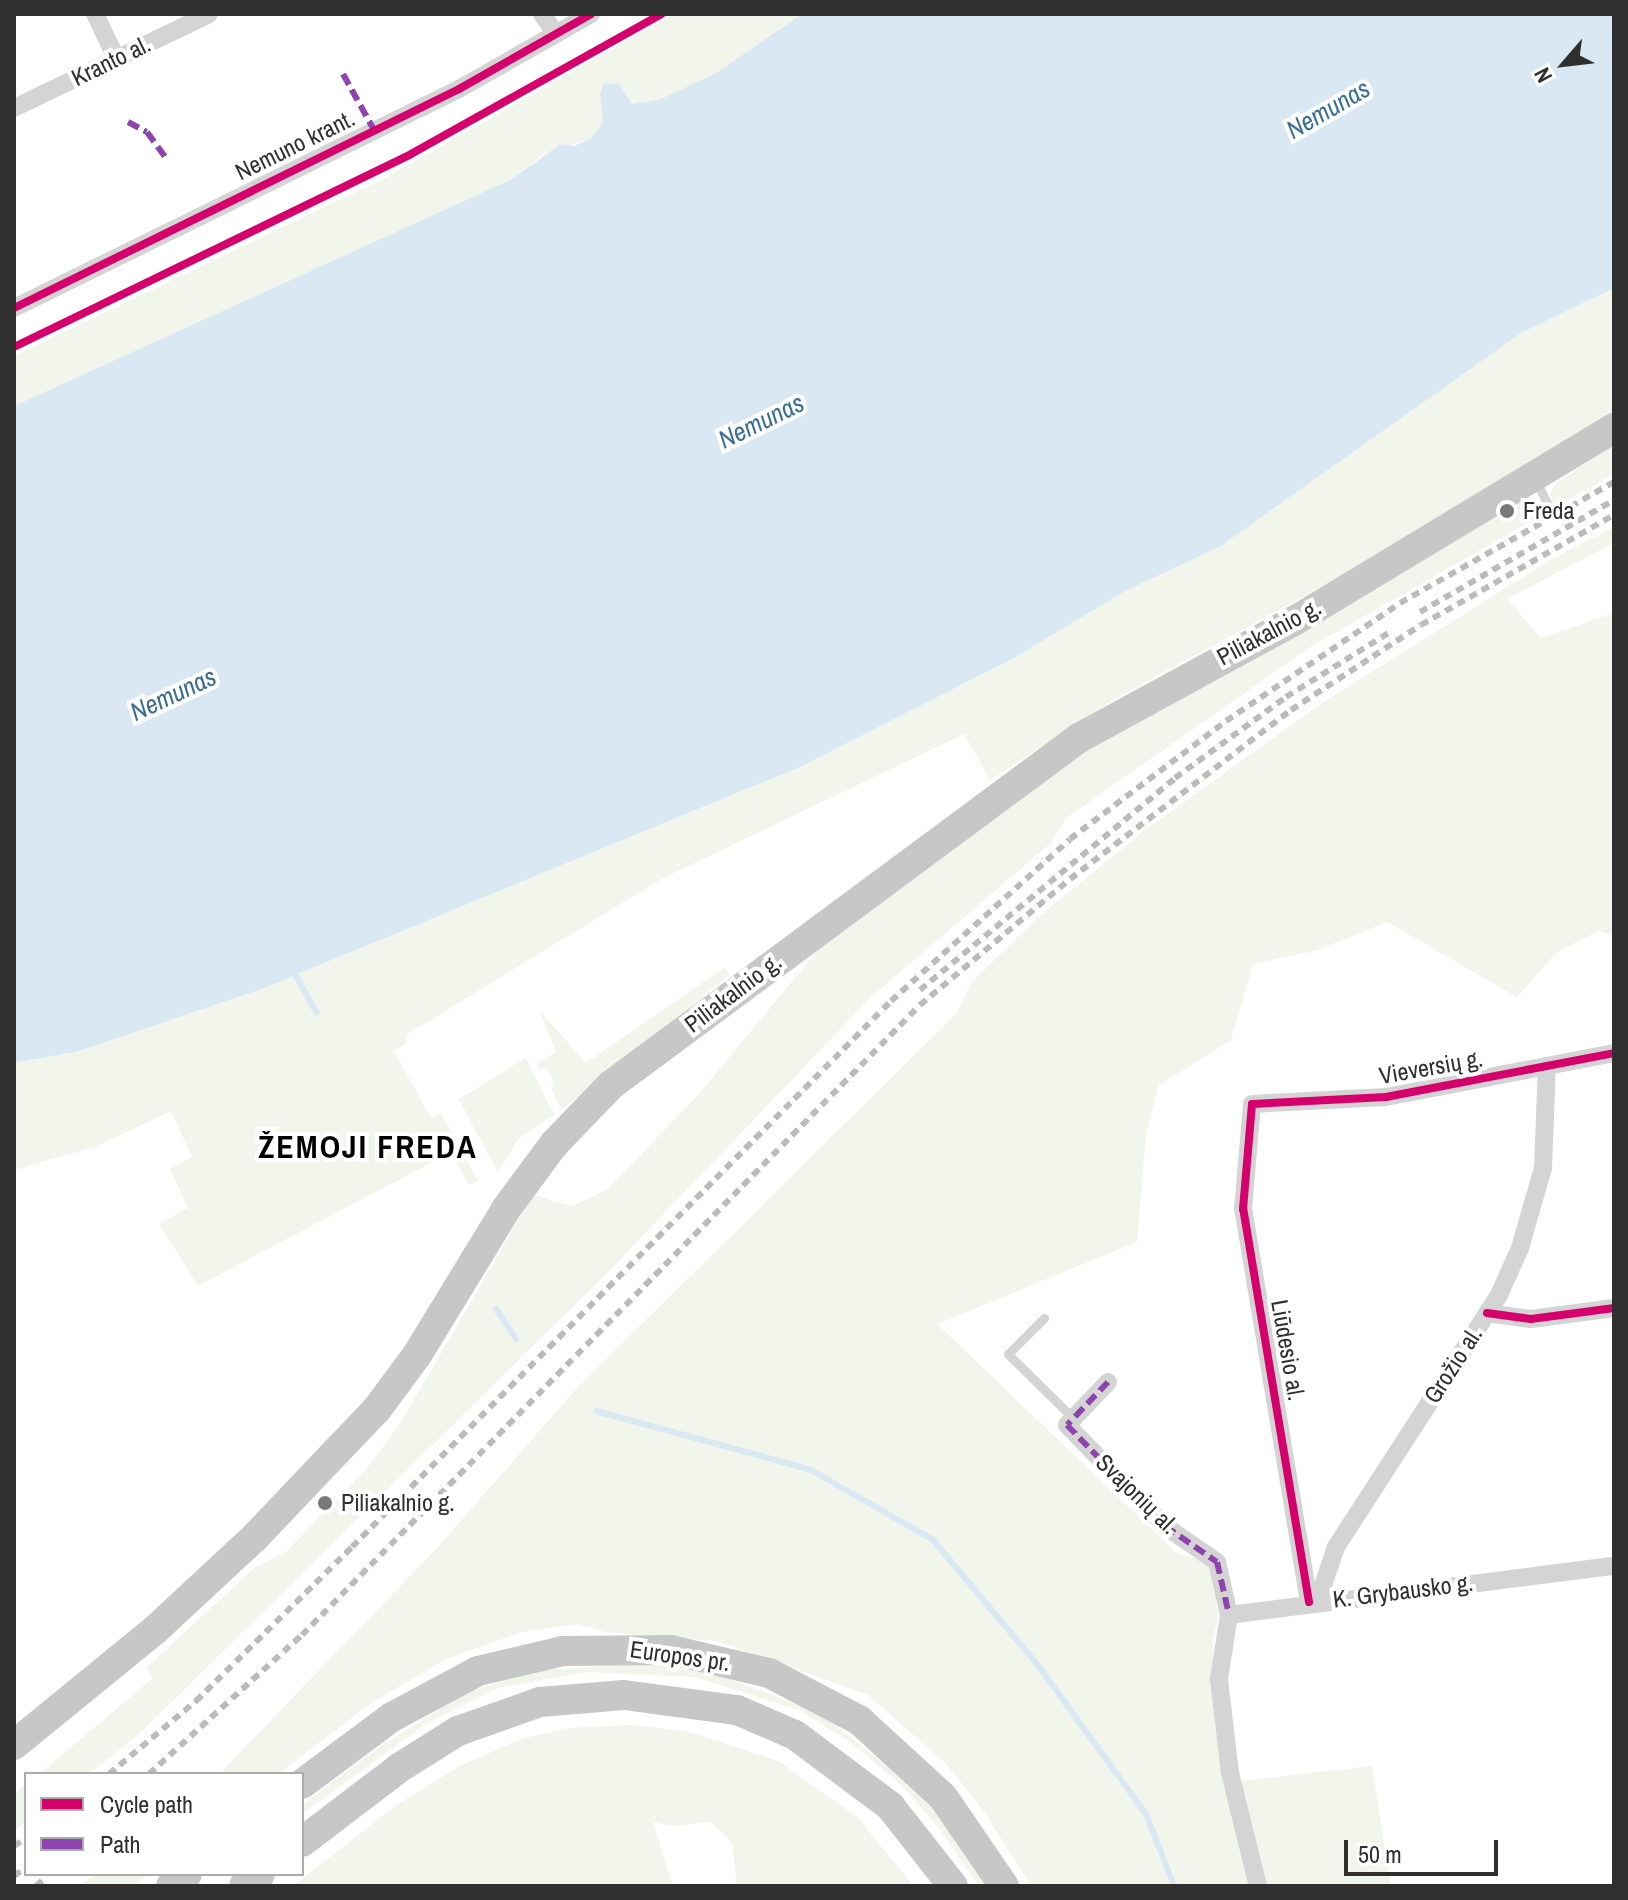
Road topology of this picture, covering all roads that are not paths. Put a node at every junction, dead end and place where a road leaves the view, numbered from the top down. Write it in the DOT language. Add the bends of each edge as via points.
graph roads {
  1 [pos="95,14"];
  2 [pos="209,14"];
  3 [pos="542,14"];
  4 [pos="591,14"];
  5 [pos="556,34"];
  6 [pos="116,58"];
  7 [pos="14,108"];
  8 [pos="14,308"];
  9 [pos="1614,428"];
  10 [pos="1533,476"];
  11 [pos="1549,506"];
  12 [pos="1614,1053"];
  13 [pos="1547,1066"];
  14 [pos="1252,1104"];
  15 [pos="1614,1308"];
  16 [pos="1487,1313"];
  17 [pos="1044,1318"];
  18 [pos="1108,1382"];
  19 [pos="1073,1418"];
  20 [pos="1614,1566"];
  21 [pos="1314,1601"];
  22 [pos="1229,1615"];
  23 [pos="14,1745"];
  24 [pos="304,1783"];
  25 [pos="304,1840"];
  26 [pos="953,1886"];
  27 [pos="1004,1886"];
  28 [pos="1258,1886"];
  1 -- 6 [label="street"];
  2 -- 6 [label="street, Kranto al."];
  3 -- 5 [label="street"];
  4 -- 5 [label="street, Nemuno krant."];
  5 -- 8 [label="street, Nemuno krant." via="459,89"];
  6 -- 7 [label="street, Kranto al."];
  9 -- 10 [label="main road, Piliakalnio g."];
  10 -- 11 [label="lane"];
  10 -- 23 [label="main road, Piliakalnio g." via="1294,621 1079,738 611,1085 554,1144 506,1209 417,1355 377,1409 255,1537 155,1630"];
  12 -- 13 [label="street, Vieversių g."];
  13 -- 14 [label="street, Vieversių g." via="1386,1097"];
  13 -- 16 [label="street, Grožio al." via="1543,1168 1520,1248"];
  14 -- 21 [label="street, Liūdesio al." via="1243,1209"];
  15 -- 16 [label="street" via="1531,1319"];
  16 -- 21 [label="street, Grožio al." via="1336,1547"];
  17 -- 19 [label="lane" via="1008,1354"];
  18 -- 19 [label="street"];
  19 -- 22 [label="street, Svajonių al." via="1067,1425 1165,1526 1217,1562"];
  20 -- 21 [label="street, K. Grybausko g."];
  21 -- 22 [label="street, K. Grybausko g."];
  22 -- 28 [label="street" via="1219,1679 1230,1773"];
  24 -- 27 [label="main road, Europos pr." via="392,1717 478,1671 563,1651 671,1650 769,1673 859,1720 943,1797"];
  25 -- 26 [label="main road, Europos pr." via="399,1768 458,1731 540,1702 624,1695 737,1710 795,1735 890,1806"];
}
